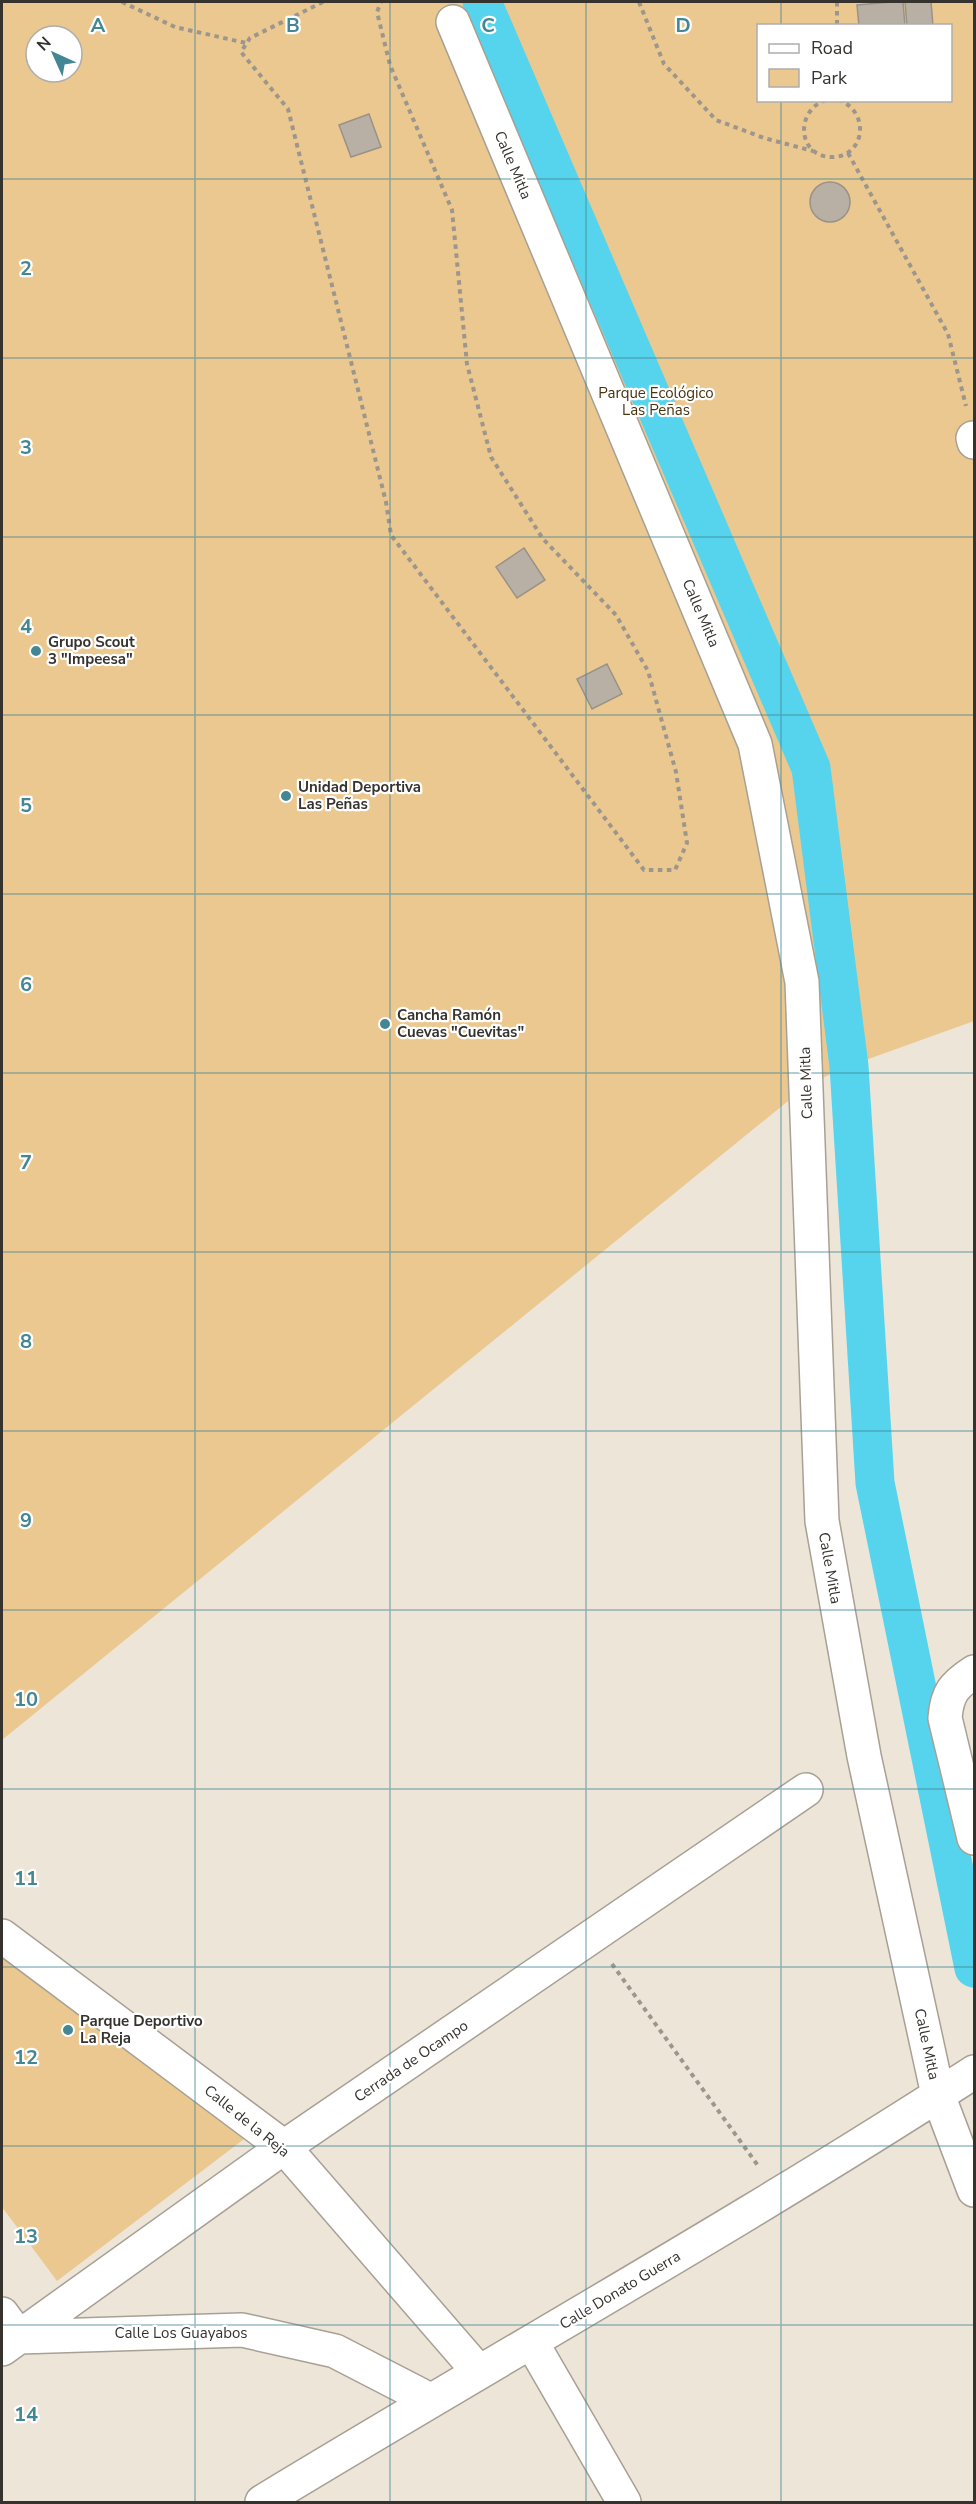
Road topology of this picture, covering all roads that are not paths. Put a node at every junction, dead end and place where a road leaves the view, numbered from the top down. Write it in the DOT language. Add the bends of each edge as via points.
graph roads {
  1 [pos="453,22"];
  2 [pos="975,1672"];
  3 [pos="806,1790"];
  4 [pos="975,1838"];
  5 [pos="2,1936"];
  6 [pos="958,2082"];
  7 [pos="284,2147"];
  8 [pos="975,2190"];
  9 [pos="7,2333"];
  10 [pos="532,2343"];
  11 [pos="479,2372"];
  12 [pos="430,2400"];
  13 [pos="262,2502"];
  14 [pos="624,2502"];
  1 -- 6 [label="street, Calle Mitla" via="755,744 802,982 822,1521 864,1756"];
  2 -- 4 [label="street" via="958,1683 946,1701 945,1718"];
  3 -- 7 [label="street, Cerrada de Ocampo"];
  5 -- 7 [label="street, Calle de la Reja"];
  6 -- 8 [label="street, Calle Mitla"];
  6 -- 10 [label="street, Calle Donato Guerra"];
  7 -- 9 [label="street, Cerrada de Ocampo"];
  7 -- 11 [label="street, Calle de la Reja"];
  9 -- 12 [label="street, Calle Los Guayabos" via="242,2330 335,2351"];
  10 -- 11 [label="street, Calle Donato Guerra"];
  10 -- 14 [label="street"];
  11 -- 12 [label="street, Calle Donato Guerra"];
  12 -- 13 [label="street, Calle Donato Guerra"];
}
